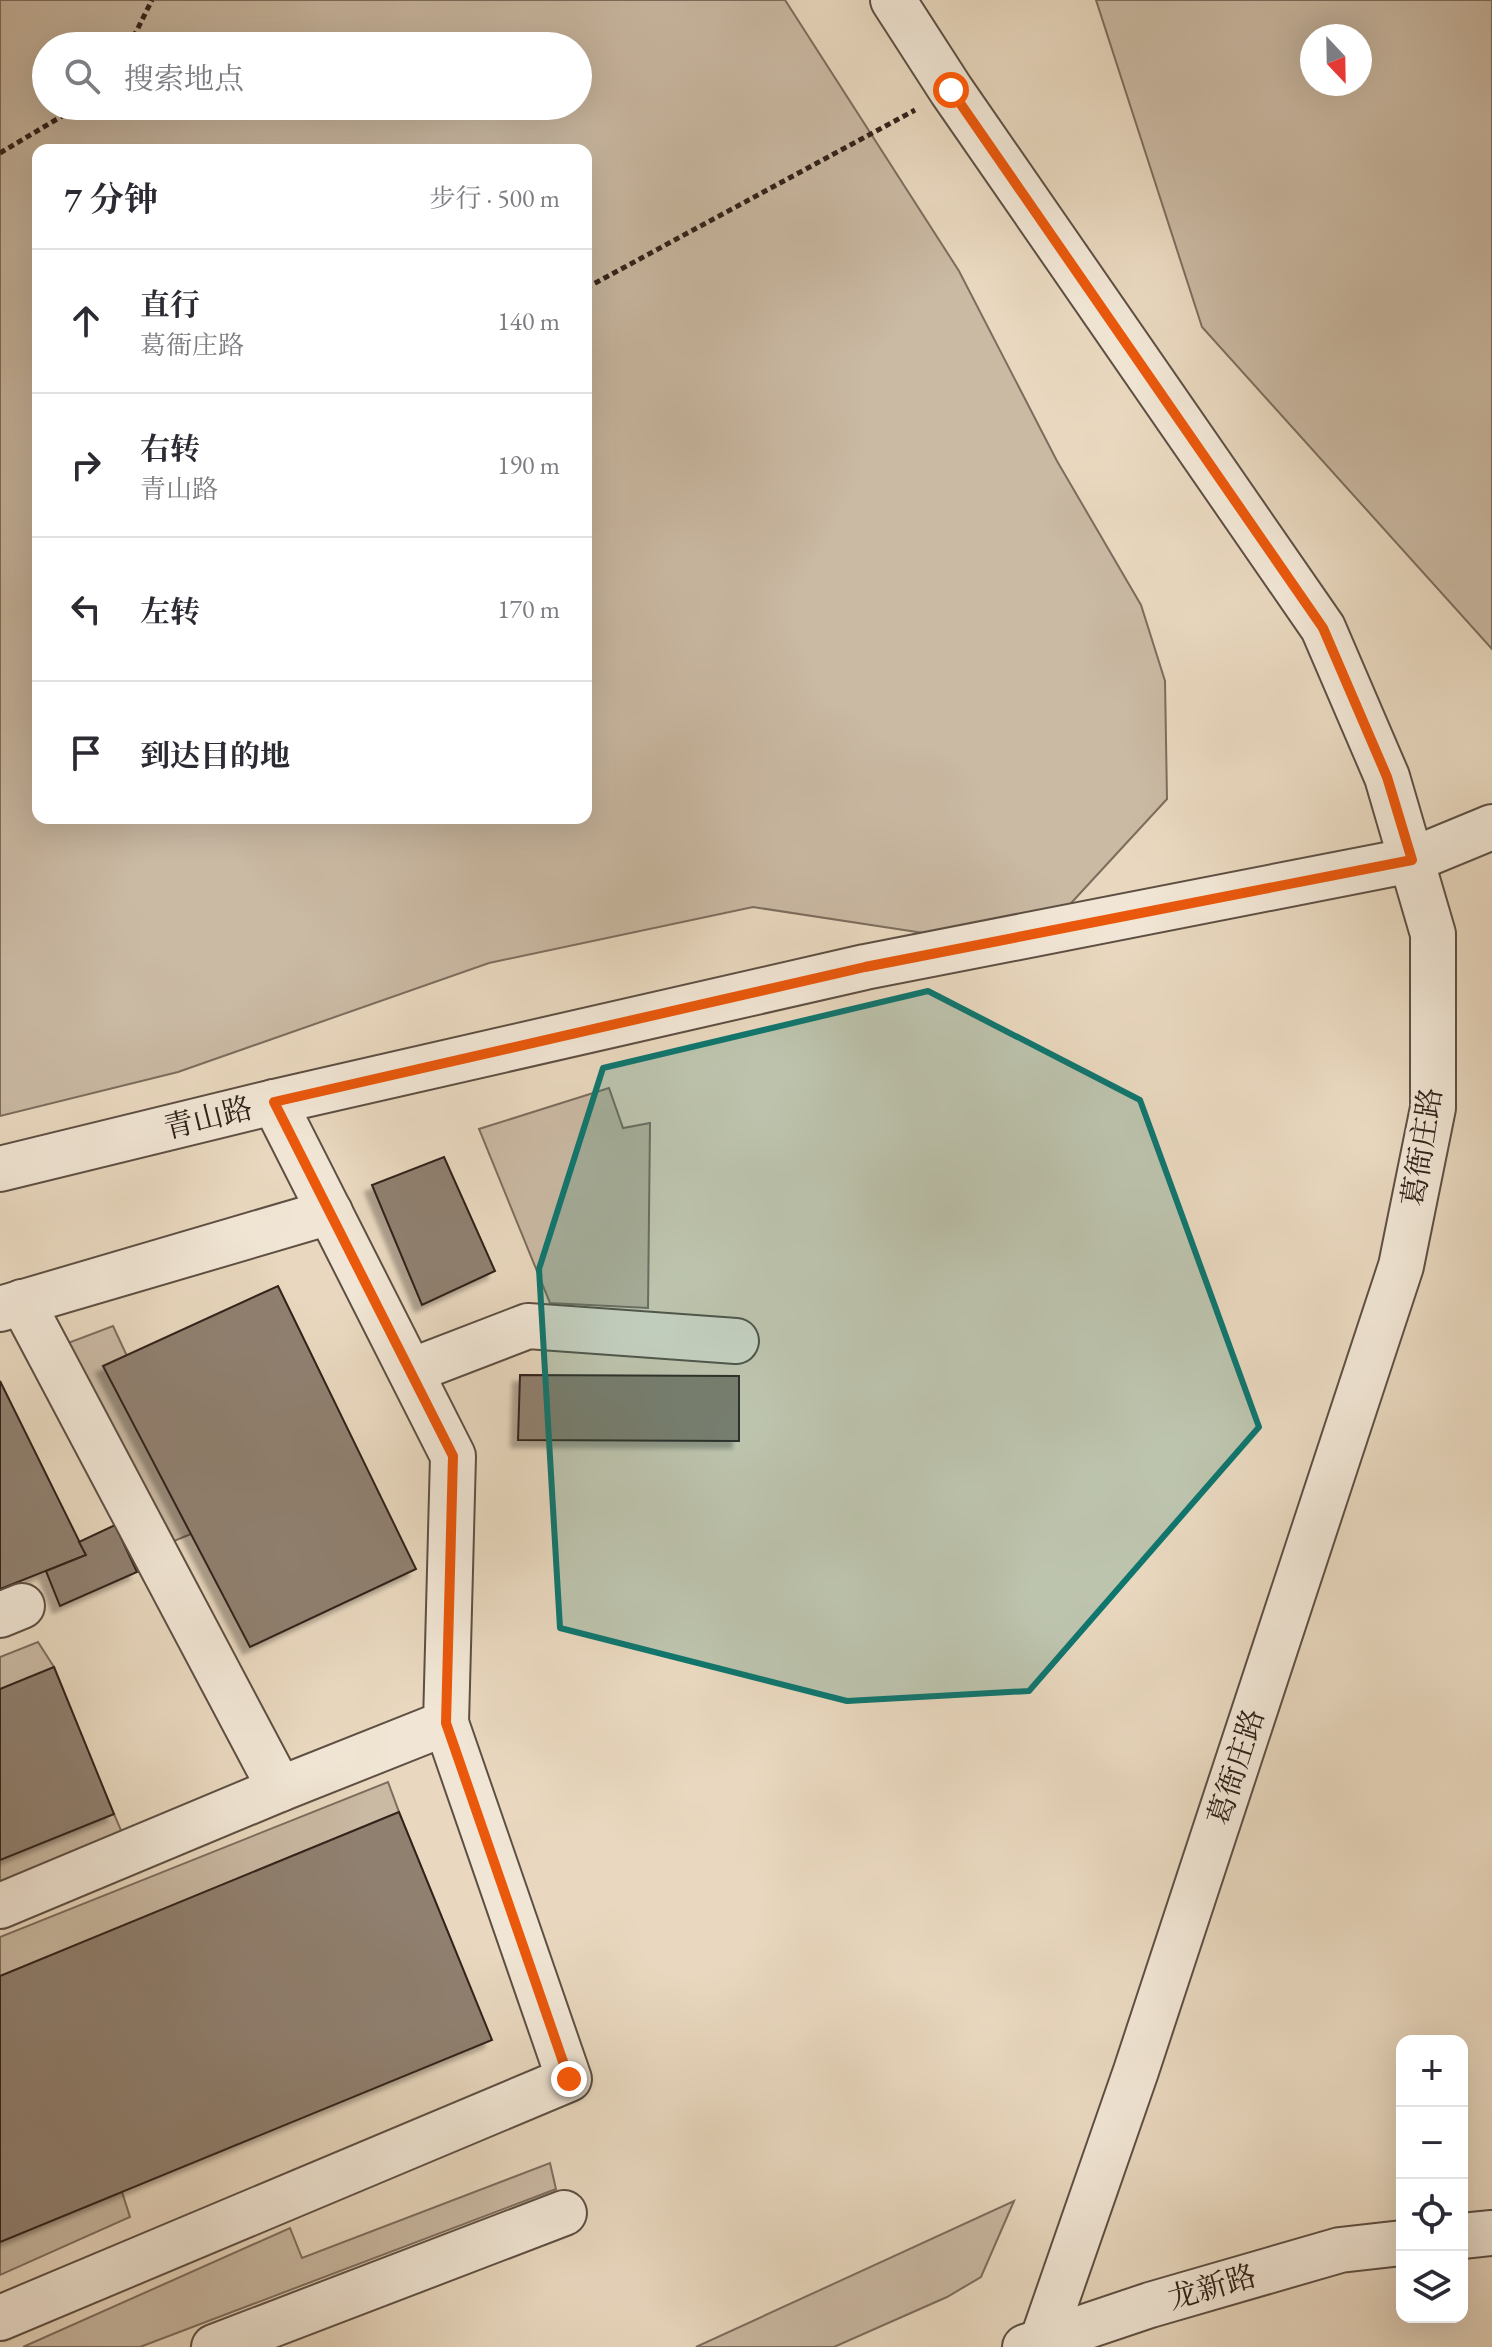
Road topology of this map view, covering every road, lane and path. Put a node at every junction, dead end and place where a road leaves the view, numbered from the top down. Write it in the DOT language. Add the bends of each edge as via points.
graph roads {
  1 [pos="152,0"];
  2 [pos="893,0"];
  3 [pos="136,32"];
  4 [pos="951,90"];
  5 [pos="55,120"];
  6 [pos="0,153"];
  7 [pos="592,285"];
  8 [pos="1492,827"];
  9 [pos="1412,860"];
  10 [pos="274,1102"];
  11 [pos="0,1169"];
  12 [pos="330,1212"];
  13 [pos="11,1305"];
  14 [pos="736,1341"];
  15 [pos="411,1371"];
  16 [pos="446,1723"];
  17 [pos="280,1789"];
  18 [pos="0,1906"];
  19 [pos="564,2213"];
  20 [pos="1492,2233"];
  21 [pos="1468,2235"];
  22 [pos="1396,2244"];
  23 [pos="0,2318"];
  24 [pos="1036,2345"];
  25 [pos="214,2347"];
  1 -- 3 [label="path"];
  2 -- 4 [label="street, 葛衙庄路"];
  4 -- 7 [label="path"];
  4 -- 9 [label="street, 葛衙庄路" via="1323,628 1387,777"];
  5 -- 6 [label="path"];
  8 -- 9 [label="street, 青山路"];
  9 -- 10 [label="street, 青山路" via="865,967"];
  9 -- 24 [label="street, 葛衙庄路" via="1433,934 1433,1108 1401,1266 1141,2056"];
  10 -- 11 [label="street, 青山路"];
  10 -- 12 [label="street"];
  12 -- 13 [label="street"];
  12 -- 15 [label="street"];
  13 -- 17 [label="street"];
  14 -- 15 [label="street" via="528,1326"];
  15 -- 16 [label="street" via="453,1456"];
  16 -- 17 [label="street"];
  16 -- 23 [label="street" via="569,2079"];
  17 -- 18 [label="street"];
  19 -- 25 [label="street"];
  20 -- 21 [label="street"];
  22 -- 24 [label="street, 龙新路" via="1340,2250 1150,2305"];
}
